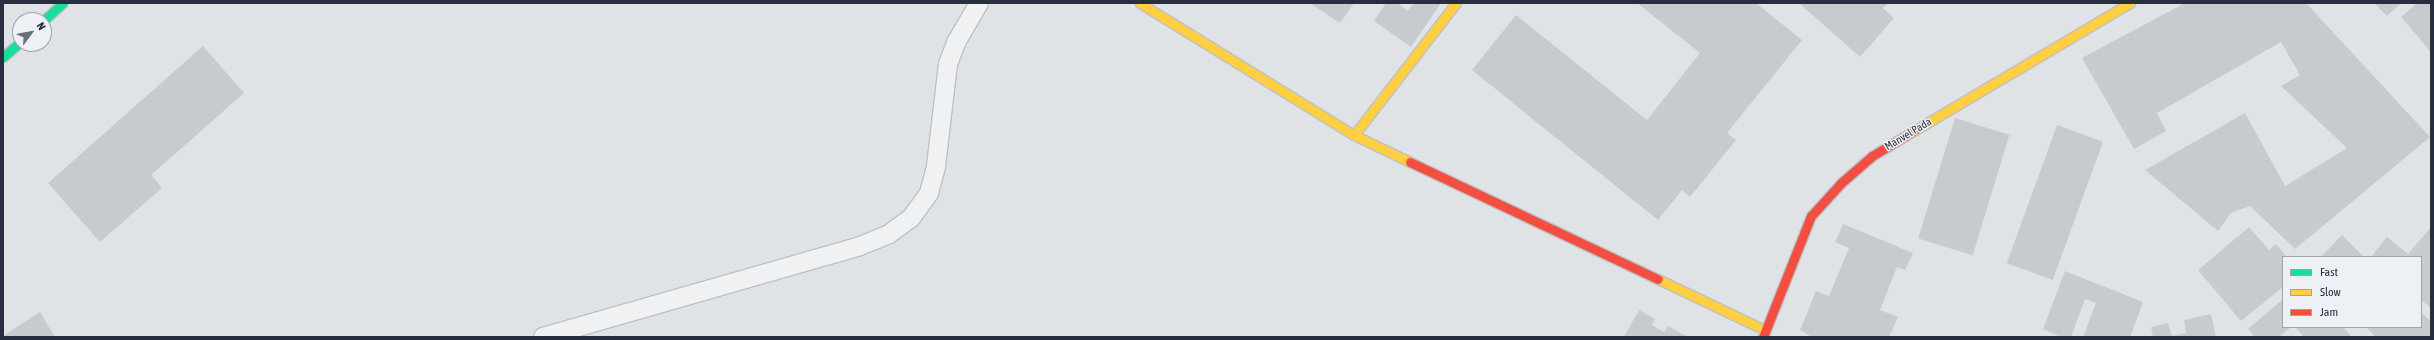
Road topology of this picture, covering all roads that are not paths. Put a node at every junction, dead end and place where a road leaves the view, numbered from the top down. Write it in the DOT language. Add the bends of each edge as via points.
graph roads {
  1 [pos="63,3"];
  2 [pos="979,3"];
  3 [pos="1140,3"];
  4 [pos="1456,3"];
  5 [pos="2130,3"];
  6 [pos="52,13"];
  7 [pos="12,49"];
  8 [pos="3,57"];
  9 [pos="1354,136"];
  10 [pos="1764,334"];
  11 [pos="543,337"];
  1 -- 6 [label="street"];
  2 -- 11 [label="lane" via="957,41 948,64 936,166 929,192 911,218 889,234 860,246"];
  3 -- 9 [label="street"];
  4 -- 9 [label="street"];
  5 -- 10 [label="street, Manvel Pada" via="1872,156 1852,174 1811,216"];
  7 -- 8 [label="street"];
  9 -- 10 [label="street"];
}
